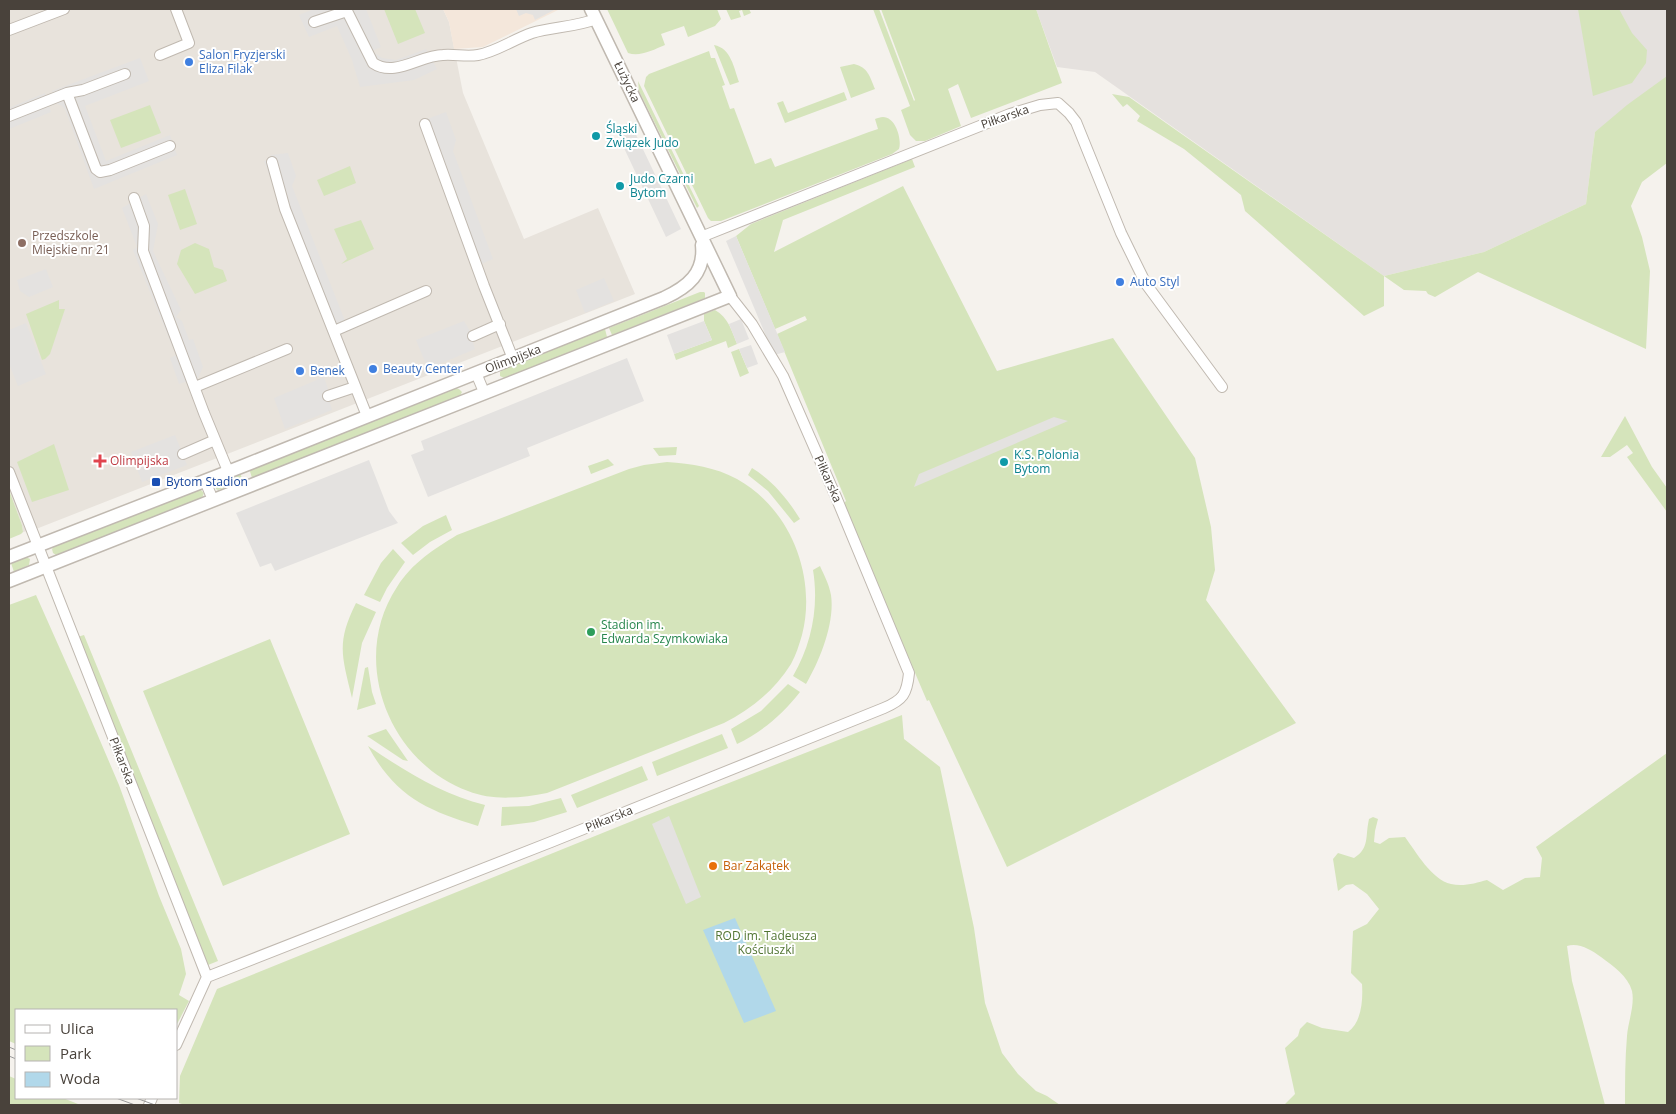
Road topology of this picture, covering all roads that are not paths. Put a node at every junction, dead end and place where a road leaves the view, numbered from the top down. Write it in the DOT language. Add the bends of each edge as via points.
graph roads {
  1 [pos="64,9"];
  2 [pos="176,9"];
  3 [pos="593,14"];
  4 [pos="314,22"];
  5 [pos="9,30"];
  6 [pos="160,54"];
  7 [pos="125,74"];
  8 [pos="67,93"];
  9 [pos="9,116"];
  10 [pos="425,124"];
  11 [pos="170,146"];
  12 [pos="272,162"];
  13 [pos="134,198"];
  14 [pos="701,237"];
  15 [pos="426,291"];
  16 [pos="730,296"];
  17 [pos="500,324"];
  18 [pos="334,331"];
  19 [pos="473,336"];
  20 [pos="287,350"];
  21 [pos="514,359"];
  22 [pos="476,373"];
  23 [pos="195,387"];
  24 [pos="355,387"];
  25 [pos="1222,387"];
  26 [pos="484,392"];
  27 [pos="328,396"];
  28 [pos="367,416"];
  29 [pos="215,440"];
  30 [pos="183,454"];
  31 [pos="228,471"];
  32 [pos="9,472"];
  33 [pos="205,481"];
  34 [pos="213,500"];
  35 [pos="37,545"];
  36 [pos="9,557"];
  37 [pos="46,566"];
  38 [pos="9,581"];
  39 [pos="207,977"];
  40 [pos="178,1041"];
  1 -- 5 [label="street"];
  2 -- 6 [label="street" via="189,43"];
  3 -- 4 [label="street" via="588,22 549,28 480,55 442,55 386,68 373,63 347,11"];
  3 -- 14 [label="street, Łużycka"];
  7 -- 8 [label="street"];
  8 -- 9 [label="street"];
  8 -- 11 [label="street" via="96,169 100,172"];
  10 -- 17 [label="street"];
  12 -- 18 [label="street" via="285,208"];
  13 -- 23 [label="street" via="144,226 143,252"];
  14 -- 16 [label="street, Piłkarska"];
  14 -- 21 [label="street, Olimpijska" via="703,257 698,271 678,292"];
  14 -- 25 [label="street, Piłkarska" via="1001,118 1058,103 1076,122 1121,233 1146,284"];
  15 -- 18 [label="street"];
  16 -- 26 [label="street, Olimpijska"];
  16 -- 39 [label="street, Piłkarska" via="752,324 783,376 840,506 909,673 901,700"];
  17 -- 19 [label="street"];
  17 -- 21 [label="street"];
  18 -- 24 [label="street"];
  20 -- 23 [label="street"];
  21 -- 22 [label="street, Olimpijska"];
  22 -- 26 [label="street"];
  22 -- 28 [label="street, Olimpijska"];
  23 -- 29 [label="street"];
  24 -- 27 [label="street"];
  24 -- 28 [label="street"];
  26 -- 34 [label="street, Olimpijska"];
  28 -- 31 [label="street, Olimpijska"];
  29 -- 30 [label="street"];
  29 -- 31 [label="street"];
  31 -- 33 [label="street, Olimpijska"];
  32 -- 35 [label="street, Piłkarska"];
  33 -- 34 [label="street"];
  33 -- 35 [label="street, Olimpijska"];
  34 -- 37 [label="street, Olimpijska"];
  35 -- 36 [label="street, Olimpijska"];
  35 -- 37 [label="street, Piłkarska"];
  37 -- 38 [label="street, Olimpijska"];
  37 -- 39 [label="street, Piłkarska"];
  39 -- 40 [label="street"];
}
